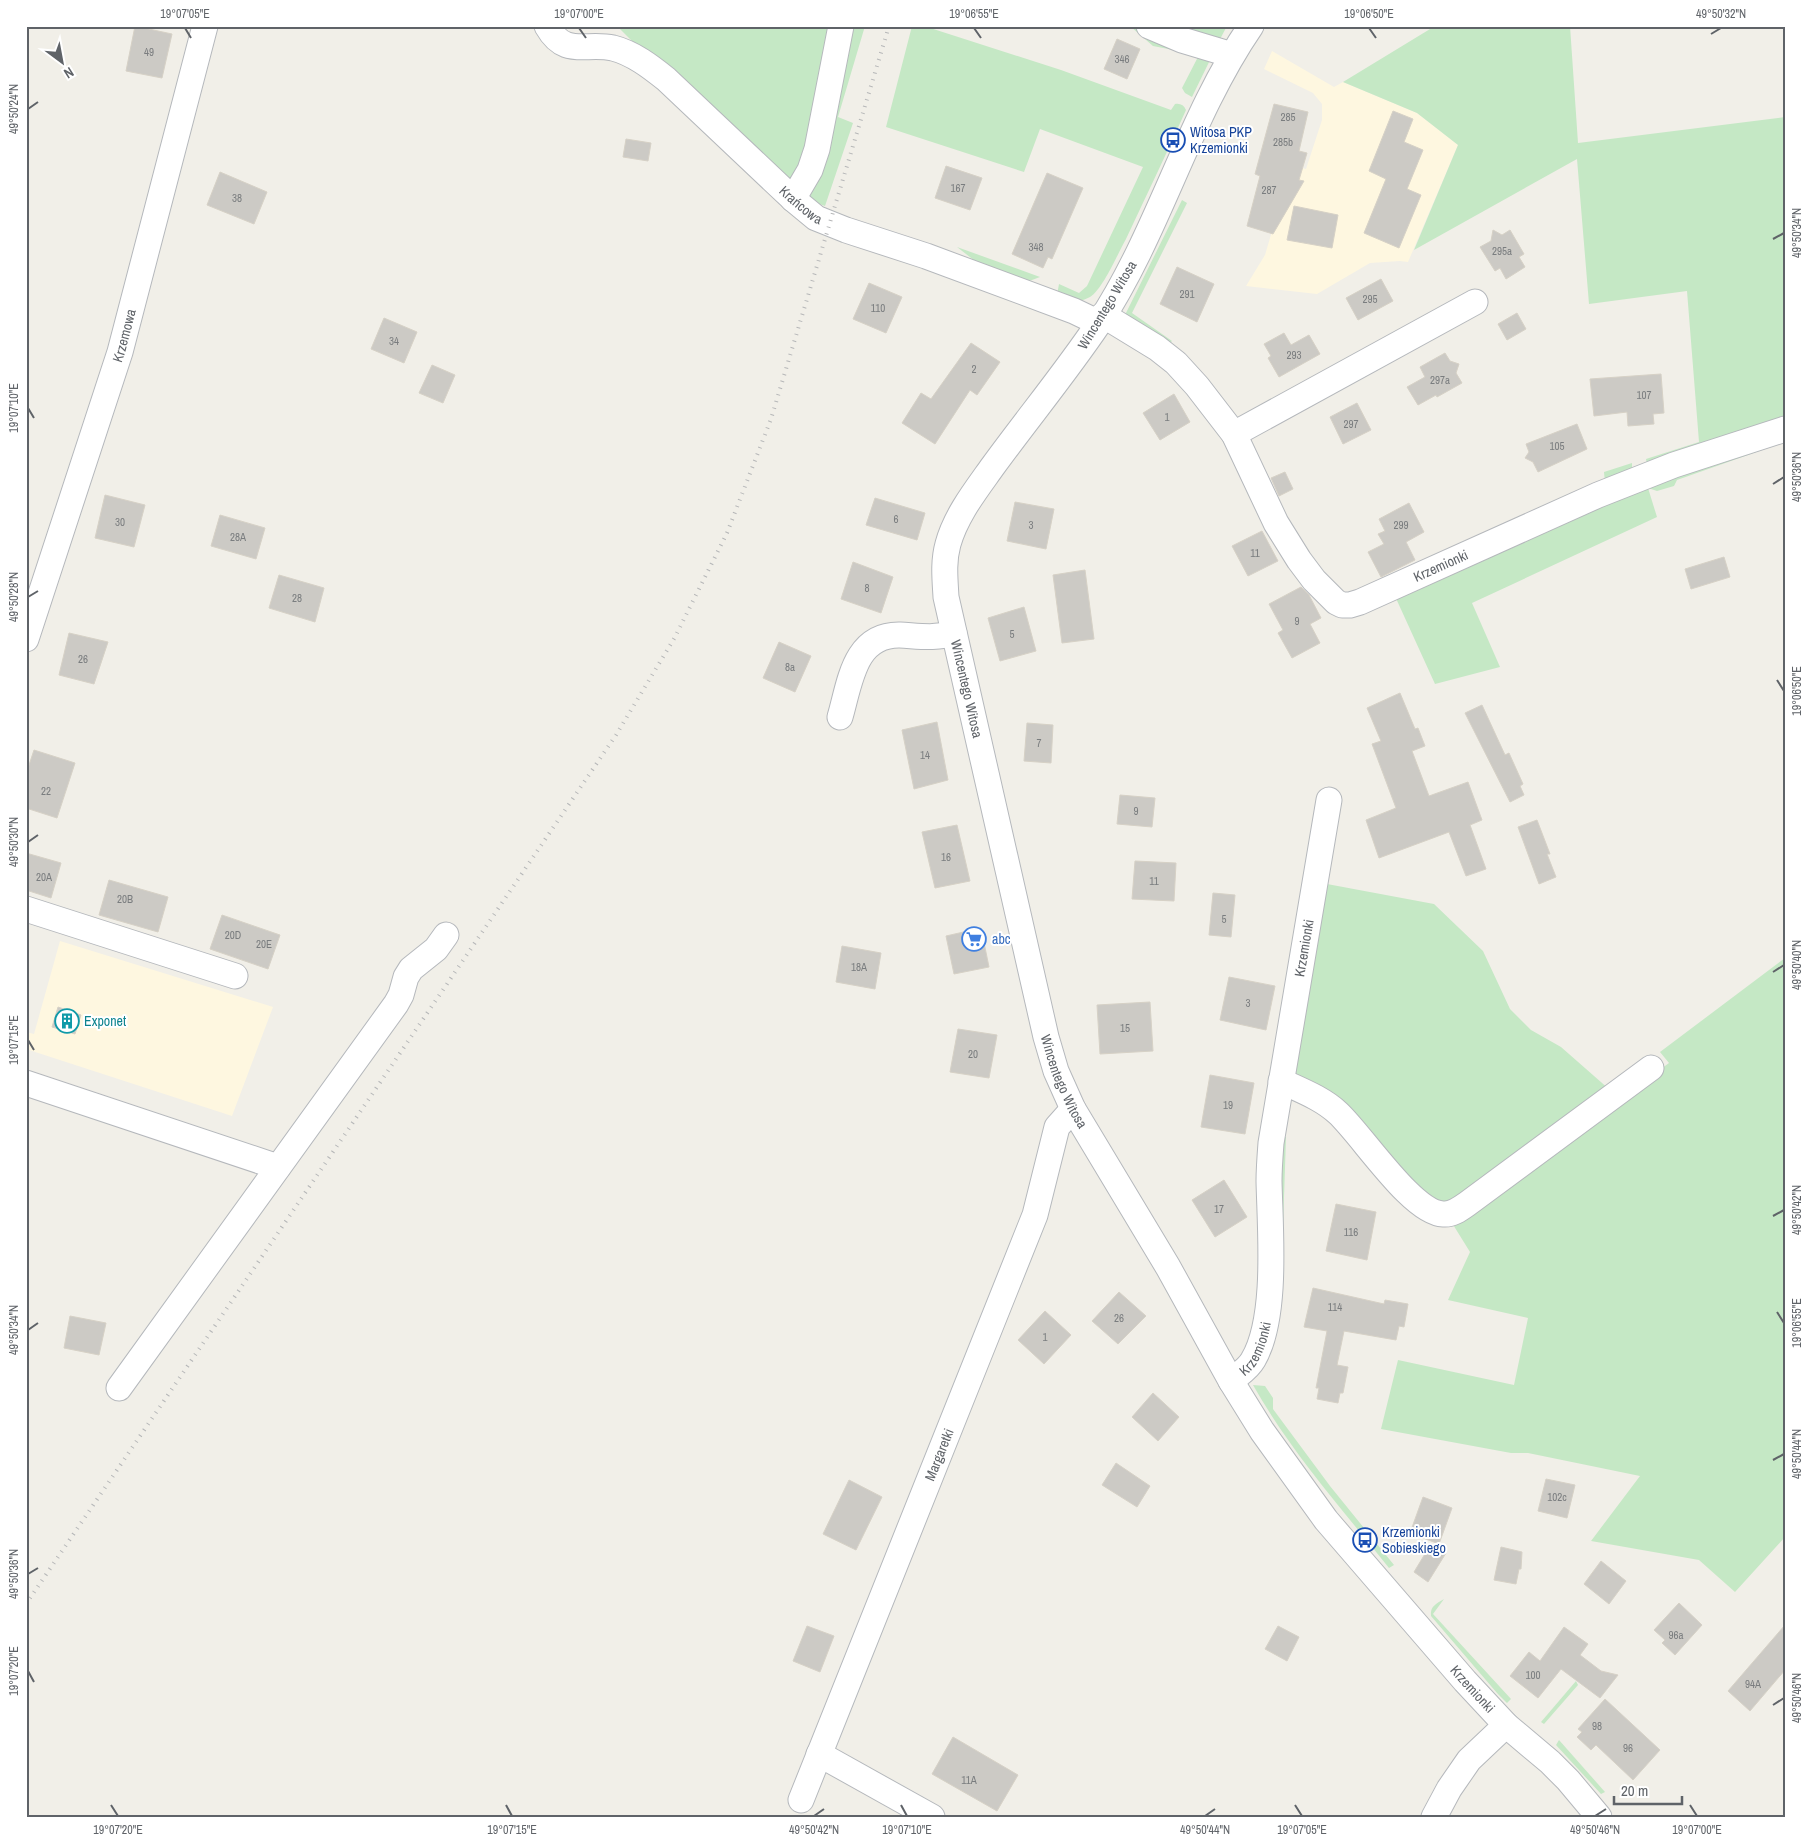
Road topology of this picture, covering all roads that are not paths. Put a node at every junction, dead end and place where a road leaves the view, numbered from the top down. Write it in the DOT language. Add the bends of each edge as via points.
graph roads {
  1 [pos="205,26"];
  2 [pos="547,26"];
  3 [pos="841,26"];
  4 [pos="1149,26"];
  5 [pos="1251,26"];
  6 [pos="609,37"];
  7 [pos="1232,55"];
  8 [pos="793,199"];
  9 [pos="1475,302"];
  10 [pos="1101,319"];
  11 [pos="1785,429"];
  12 [pos="1234,434"];
  13 [pos="954,633"];
  14 [pos="26,639"];
  15 [pos="840,717"];
  16 [pos="1329,800"];
  17 [pos="26,909"];
  18 [pos="446,935"];
  19 [pos="235,976"];
  20 [pos="1651,1068"];
  21 [pos="1281,1081"];
  22 [pos="26,1082"];
  23 [pos="1073,1109"];
  24 [pos="278,1167"];
  25 [pos="1231,1381"];
  26 [pos="118,1388"];
  27 [pos="1506,1725"];
  28 [pos="819,1754"];
  29 [pos="801,1800"];
  30 [pos="932,1817"];
  31 [pos="1434,1817"];
  32 [pos="1599,1817"];
  1 -- 14 [label="street, Krzemowa" via="120,352"];
  2 -- 6 [label="street, Krańcowa" via="552,35 571,48"];
  3 -- 8 [label="street" via="817,149 810,170"];
  4 -- 7 [label="street"];
  5 -- 7 [label="street, Wincentego Witosa"];
  6 -- 8 [label="street, Krańcowa" via="659,74"];
  7 -- 10 [label="street, Wincentego Witosa" via="1134,261"];
  8 -- 10 [label="street, Krańcowa" via="816,218 846,230"];
  9 -- 12 [label="street"];
  10 -- 12 [label="street, Krzemionki" via="1157,348 1176,363"];
  10 -- 13 [label="street, Wincentego Witosa" via="972,495 958,520 948,544 944,569"];
  11 -- 12 [label="street, Krzemionki" via="1674,465 1598,495 1350,605 1336,602 1295,555 1276,523"];
  13 -- 15 [label="street" via="941,637 883,636 872,643 857,660"];
  13 -- 23 [label="street, Wincentego Witosa" via="1046,1037"];
  16 -- 21 [label="street, Krzemionki"];
  17 -- 19 [label="street"];
  18 -- 24 [label="street" via="436,949 411,969 396,1004"];
  20 -- 21 [label="street" via="1467,1204 1452,1213 1442,1214 1425,1209 1411,1196 1336,1111"];
  21 -- 25 [label="street, Krzemionki" via="1271,1143 1271,1238 1266,1322 1254,1359"];
  22 -- 24 [label="street"];
  23 -- 25 [label="street, Wincentego Witosa" via="1168,1267"];
  23 -- 28 [label="street, Margaretki" via="1057,1128 1036,1215"];
  24 -- 26 [label="street"];
  25 -- 27 [label="street, Krzemionki" via="1262,1431 1326,1520"];
  27 -- 31 [label="street" via="1469,1760"];
  27 -- 32 [label="street, Krzemionki" via="1550,1762"];
  28 -- 29 [label="street, Margaretki"];
  28 -- 30 [label="street"];
}
